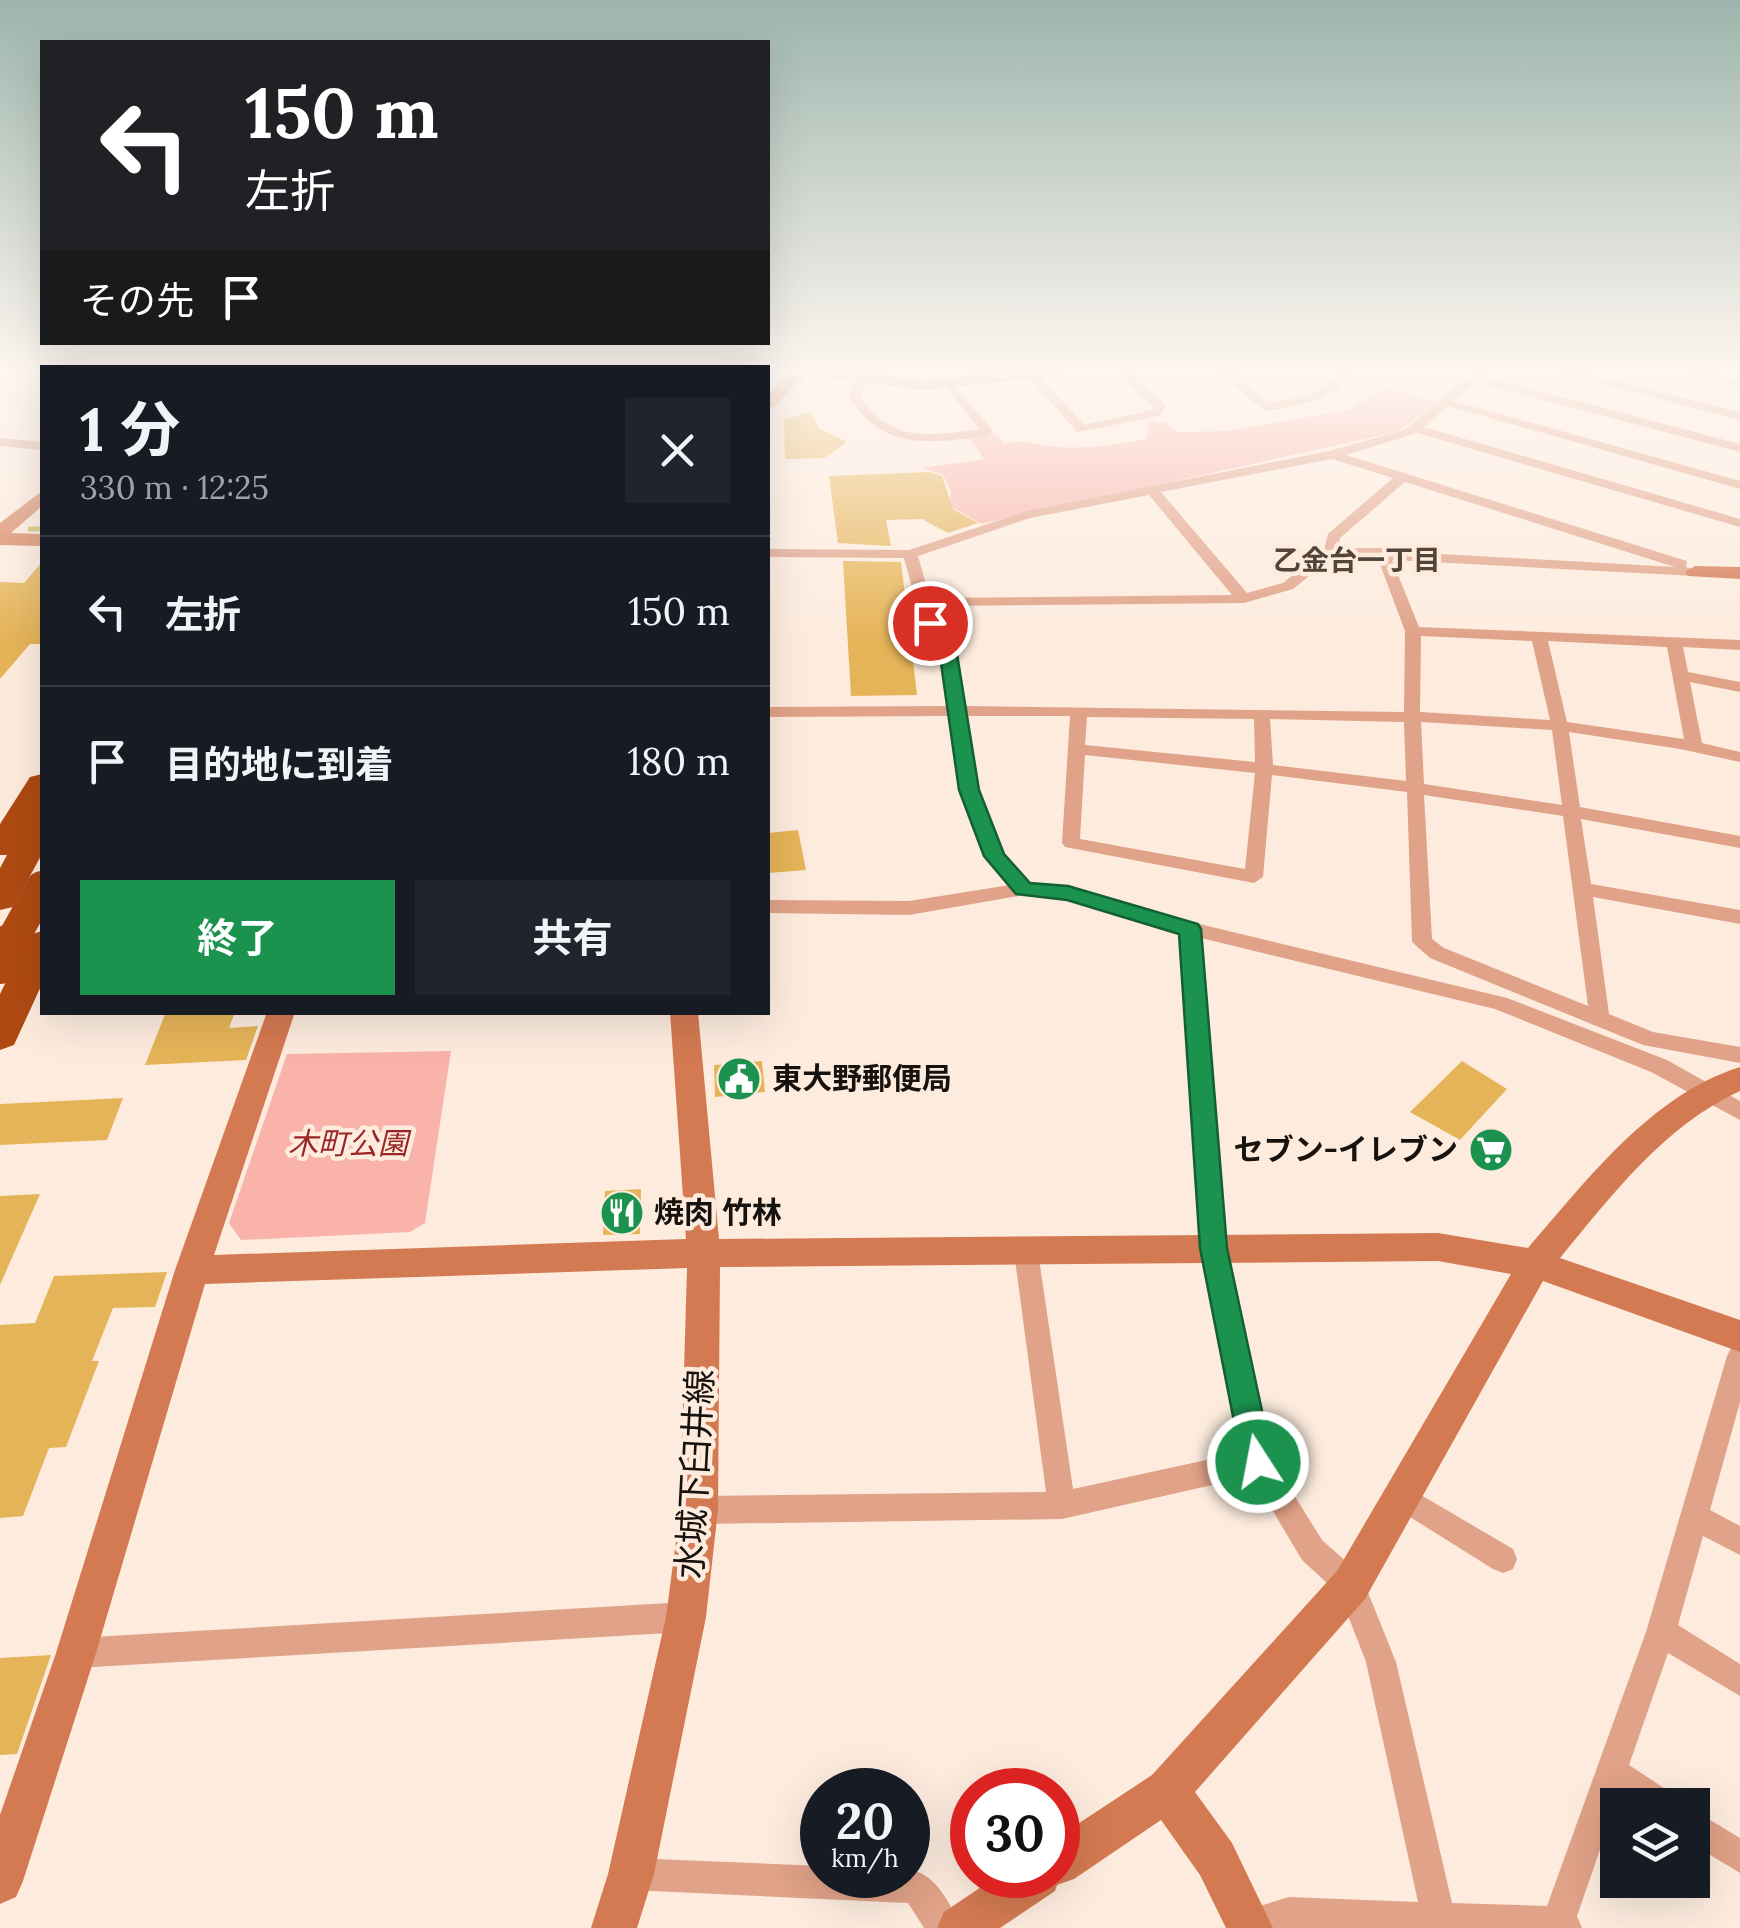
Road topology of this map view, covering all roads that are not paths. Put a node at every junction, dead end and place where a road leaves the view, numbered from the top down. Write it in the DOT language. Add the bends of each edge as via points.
graph roads {
  1 [pos="1306,460"];
  2 [pos="1346,460"];
  3 [pos="1524,460"];
  4 [pos="1651,460"];
  5 [pos="1402,478"];
  6 [pos="1740,485"];
  7 [pos="1153,491"];
  8 [pos="40,499"];
  9 [pos="1740,523"];
  10 [pos="0,536"];
  11 [pos="40,540"];
  12 [pos="1331,552"];
  13 [pos="1382,552"];
  14 [pos="770,553"];
  15 [pos="910,554"];
  16 [pos="1695,572"];
  17 [pos="1740,573"];
  18 [pos="1244,599"];
  19 [pos="926,602"];
  20 [pos="1413,632"];
  21 [pos="1539,637"];
  22 [pos="1674,642"];
  23 [pos="1740,644"];
  24 [pos="1680,675"];
  25 [pos="1740,688"];
  26 [pos="959,710"];
  27 [pos="1080,711"];
  28 [pos="770,712"];
  29 [pos="1262,714"];
  30 [pos="1412,716"];
  31 [pos="1560,728"];
  32 [pos="1694,746"];
  33 [pos="1077,749"];
  34 [pos="1740,757"];
  35 [pos="1264,766"];
  36 [pos="1415,786"];
  37 [pos="40,787"];
  38 [pos="1572,809"];
  39 [pos="40,828"];
  40 [pos="1740,842"];
  41 [pos="0,852"];
  42 [pos="1024,889"];
  43 [pos="1584,889"];
  44 [pos="40,891"];
  45 [pos="0,898"];
  46 [pos="770,907"];
  47 [pos="1740,917"];
  48 [pos="0,918"];
  49 [pos="40,918"];
  50 [pos="1190,929"];
  51 [pos="40,948"];
  52 [pos="0,964"];
  53 [pos="280,1015"];
  54 [pos="684,1015"];
  55 [pos="1600,1020"];
  56 [pos="0,1034"];
  57 [pos="1740,1055"];
  58 [pos="1730,1094"];
  59 [pos="1214,1248"];
  60 [pos="1026,1252"];
  61 [pos="704,1254"];
  62 [pos="1536,1264"];
  63 [pos="192,1270"];
  64 [pos="1740,1336"];
  65 [pos="1740,1356"];
  66 [pos="1258,1462"];
  67 [pos="1404,1498"];
  68 [pos="1062,1505"];
  69 [pos="698,1510"];
  70 [pos="1694,1516"];
  71 [pos="1740,1541"];
  72 [pos="1503,1559"];
  73 [pos="1350,1586"];
  74 [pos="686,1617"];
  75 [pos="1662,1632"];
  76 [pos="76,1652"];
  77 [pos="1740,1681"];
  78 [pos="1612,1772"];
  79 [pos="1636,1788"];
  80 [pos="1167,1790"];
  81 [pos="1710,1837"];
  82 [pos="1080,1848"];
  83 [pos="1740,1857"];
  84 [pos="630,1874"];
  85 [pos="0,1881"];
  86 [pos="1005,1898"];
  87 [pos="1439,1919"];
  88 [pos="1560,1926"];
  89 [pos="1250,1927"];
  90 [pos="614,1928"];
  91 [pos="944,1928"];
  92 [pos="960,1928"];
  1 -- 7 [label="street"];
  2 -- 5 [label="street"];
  3 -- 9 [label="street"];
  4 -- 6 [label="street"];
  5 -- 12 [label="street" via="1333,538"];
  5 -- 16 [label="street"];
  7 -- 15 [label="street" via="1027,515"];
  7 -- 18 [label="street"];
  8 -- 10 [label="street"];
  10 -- 11 [label="street"];
  12 -- 13 [label="street"];
  12 -- 18 [label="street" via="1288,586"];
  13 -- 16 [label="street"];
  13 -- 20 [label="street"];
  14 -- 15 [label="street"];
  15 -- 19 [label="street"];
  16 -- 17 [label="street"];
  18 -- 19 [label="street"];
  19 -- 26 [label="street" via="934,643 948,654"];
  20 -- 21 [label="street"];
  20 -- 30 [label="street"];
  21 -- 22 [label="street"];
  21 -- 31 [label="street"];
  22 -- 23 [label="street"];
  22 -- 24 [label="street"];
  24 -- 25 [label="street"];
  24 -- 32 [label="street"];
  26 -- 27 [label="street"];
  26 -- 28 [label="street"];
  26 -- 42 [label="street" via="969,790 994,856"];
  27 -- 29 [label="street"];
  27 -- 33 [label="street"];
  29 -- 30 [label="street"];
  29 -- 35 [label="street"];
  30 -- 31 [label="street"];
  30 -- 36 [label="street"];
  31 -- 32 [label="street"];
  31 -- 38 [label="street"];
  32 -- 34 [label="street"];
  33 -- 35 [label="street"];
  33 -- 35 [label="street" via="1071,843 1254,877"];
  35 -- 36 [label="street"];
  36 -- 38 [label="street"];
  36 -- 55 [label="street" via="1422,942"];
  37 -- 41 [label="highway"];
  38 -- 40 [label="street"];
  38 -- 43 [label="street"];
  39 -- 45 [label="highway"];
  42 -- 46 [label="street" via="909,908"];
  42 -- 50 [label="street" via="1068,893"];
  43 -- 47 [label="street"];
  43 -- 55 [label="street"];
  44 -- 52 [label="highway, bridge"];
  48 -- 49 [label="street"];
  50 -- 58 [label="street" via="1500,1003"];
  50 -- 59 [label="street"];
  51 -- 56 [label="highway"];
  53 -- 63 [label="street"];
  54 -- 61 [label="street, 水城下臼井線"];
  55 -- 57 [label="street" via="1650,1039"];
  58 -- 62 [label="street" via="1612,1173"];
  59 -- 60 [label="street"];
  59 -- 62 [label="street" via="1438,1248"];
  59 -- 66 [label="street"];
  60 -- 61 [label="street"];
  60 -- 68 [label="street"];
  61 -- 63 [label="street"];
  61 -- 69 [label="street, 水城下臼井線"];
  62 -- 64 [label="street"];
  62 -- 67 [label="street"];
  63 -- 76 [label="street"];
  65 -- 70 [label="street"];
  66 -- 68 [label="street"];
  66 -- 73 [label="street" via="1312,1550"];
  67 -- 72 [label="street"];
  67 -- 73 [label="street"];
  68 -- 69 [label="street"];
  69 -- 74 [label="street, 水城下臼井線"];
  70 -- 71 [label="street"];
  70 -- 75 [label="street"];
  73 -- 80 [label="street"];
  73 -- 87 [label="street" via="1381,1662"];
  74 -- 76 [label="street"];
  74 -- 84 [label="street, 水城下臼井線"];
  75 -- 77 [label="street"];
  75 -- 78 [label="street"];
  76 -- 85 [label="street"];
  78 -- 79 [label="street"];
  78 -- 88 [label="street"];
  80 -- 82 [label="street"];
  80 -- 89 [label="street" via="1216,1859"];
  81 -- 83 [label="street"];
  84 -- 90 [label="street, 水城下臼井線"];
  84 -- 91 [label="street" via="917,1887"];
  86 -- 92 [label="street"];
  87 -- 88 [label="street"];
  87 -- 89 [label="street" via="1289,1914"];
}
